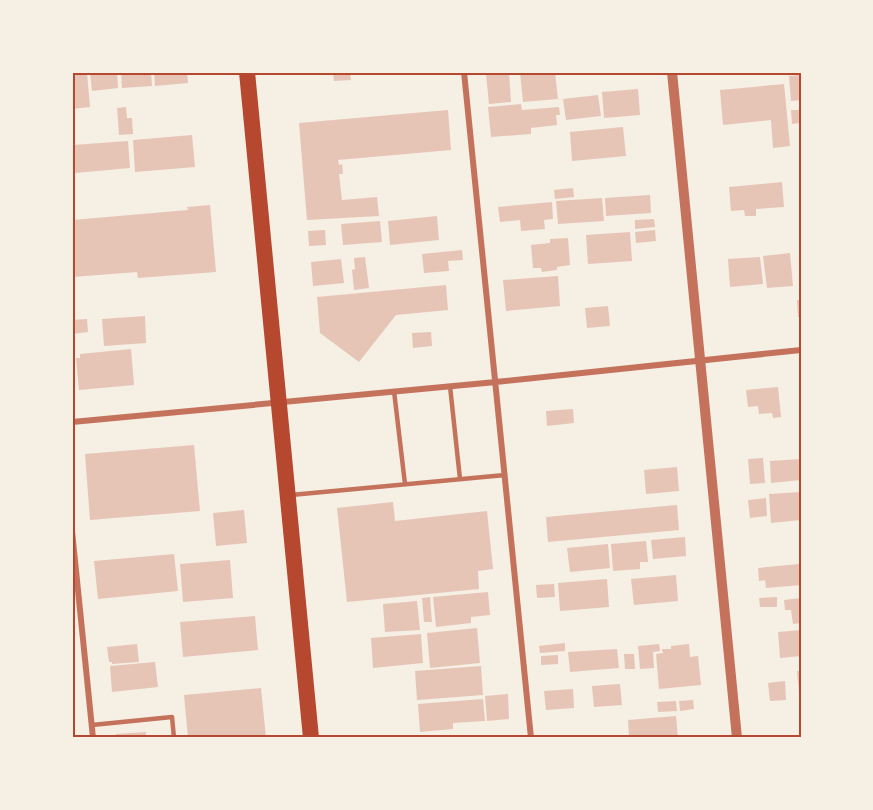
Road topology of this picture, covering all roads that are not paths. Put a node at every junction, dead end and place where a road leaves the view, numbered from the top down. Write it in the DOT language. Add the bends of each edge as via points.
graph roads {
  1 [pos="247,72"];
  2 [pos="465,72"];
  3 [pos="672,72"];
  4 [pos="801,350"];
  5 [pos="700,360"];
  6 [pos="496,382"];
  7 [pos="450,386"];
  8 [pos="394,391"];
  9 [pos="280,402"];
  10 [pos="72,422"];
  11 [pos="505,474"];
  12 [pos="460,479"];
  13 [pos="405,484"];
  14 [pos="289,495"];
  15 [pos="72,531"];
  16 [pos="92,725"];
  17 [pos="93,738"];
  18 [pos="174,738"];
  19 [pos="311,738"];
  20 [pos="531,738"];
  21 [pos="737,738"];
  1 -- 9 [label="highway"];
  2 -- 6 [label="street"];
  3 -- 5 [label="street"];
  4 -- 5 [label="street"];
  5 -- 6 [label="street"];
  5 -- 21 [label="street"];
  6 -- 7 [label="street"];
  6 -- 11 [label="street"];
  7 -- 8 [label="street"];
  7 -- 12 [label="lane"];
  8 -- 9 [label="street"];
  8 -- 13 [label="lane"];
  9 -- 10 [label="street"];
  9 -- 14 [label="highway"];
  11 -- 12 [label="lane"];
  11 -- 20 [label="street"];
  12 -- 13 [label="lane"];
  13 -- 14 [label="lane"];
  14 -- 19 [label="highway"];
  15 -- 16 [label="street"];
  16 -- 17 [label="street"];
  16 -- 18 [label="lane" via="172,717"];
}
